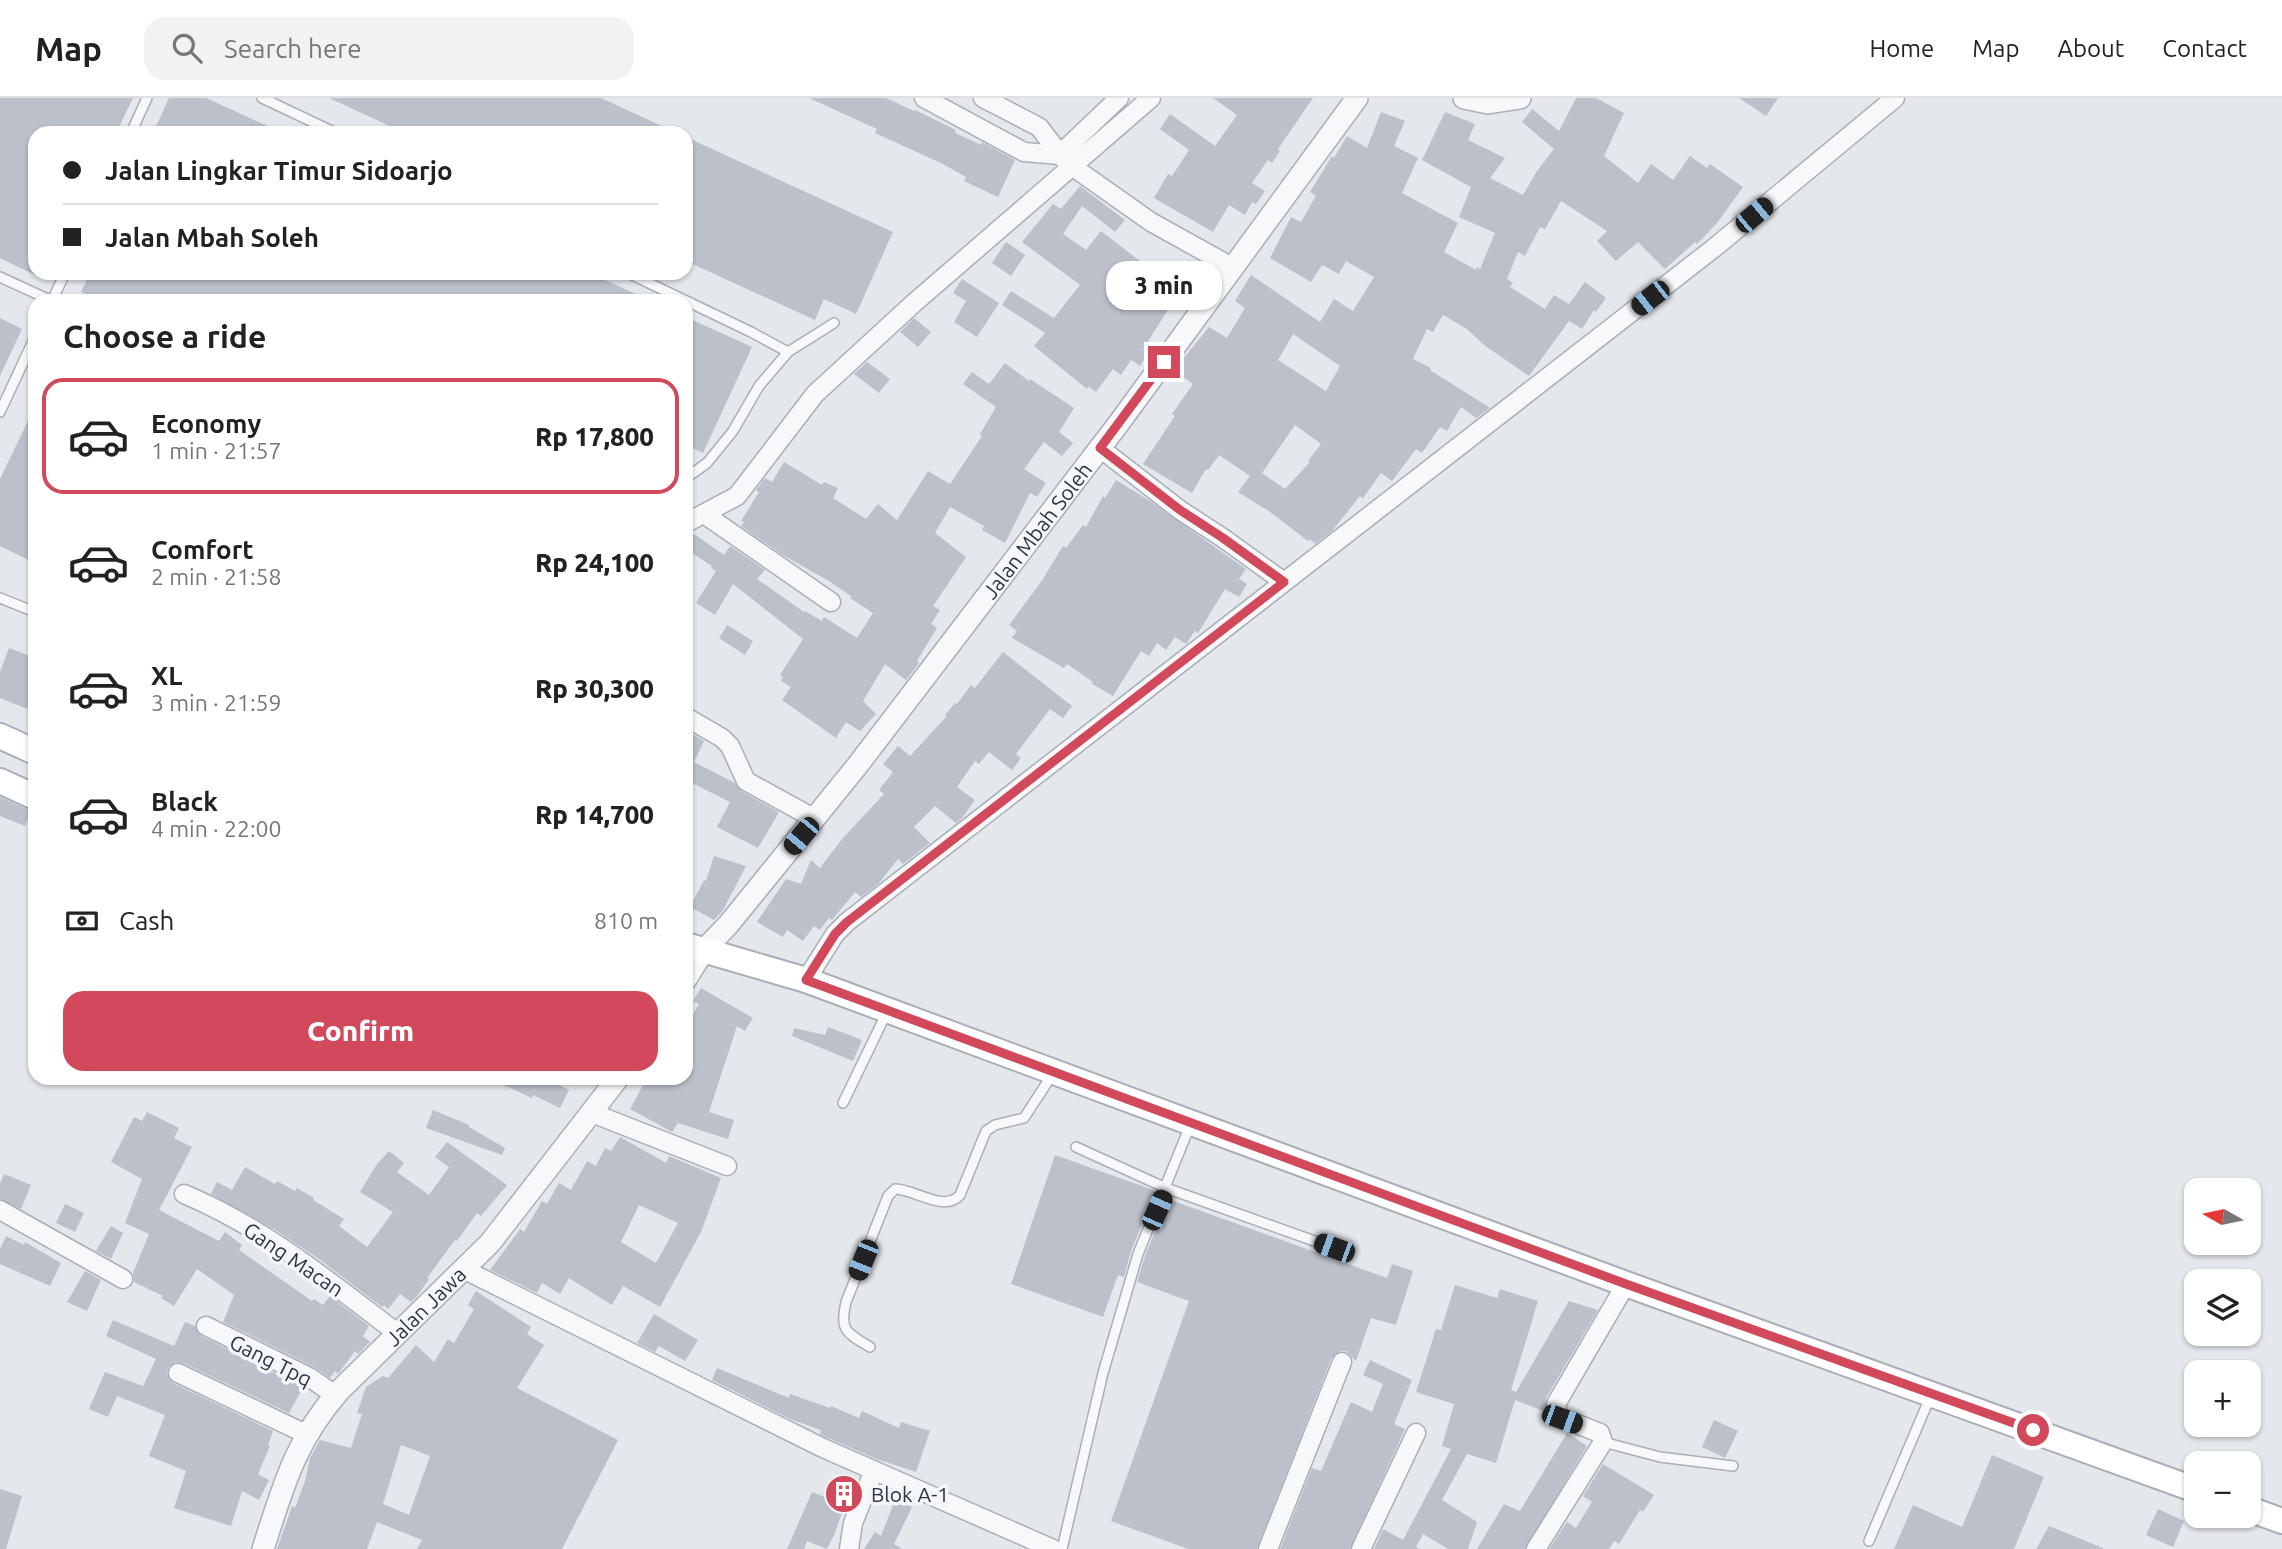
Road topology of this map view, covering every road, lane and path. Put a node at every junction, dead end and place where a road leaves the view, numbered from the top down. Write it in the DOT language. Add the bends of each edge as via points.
graph roads {
  1 [pos="147,98"];
  2 [pos="262,98"];
  3 [pos="924,98"];
  4 [pos="983,98"];
  5 [pos="1119,98"];
  6 [pos="1151,98"];
  7 [pos="1357,98"];
  8 [pos="1464,98"];
  9 [pos="1520,98"];
  10 [pos="1895,98"];
  11 [pos="134,126"];
  12 [pos="321,126"];
  13 [pos="1065,161"];
  14 [pos="1232,267"];
  15 [pos="0,277"];
  16 [pos="643,280"];
  17 [pos="37,294"];
  18 [pos="672,294"];
  19 [pos="693,304"];
  20 [pos="834,323"];
  21 [pos="28,352"];
  22 [pos="788,352"];
  23 [pos="0,412"];
  24 [pos="1100,448"];
  25 [pos="693,473"];
  26 [pos="704,514"];
  27 [pos="693,520"];
  28 [pos="1284,582"];
  29 [pos="0,598"];
  30 [pos="831,602"];
  31 [pos="28,609"];
  32 [pos="693,721"];
  33 [pos="0,736"];
  34 [pos="28,749"];
  35 [pos="0,781"];
  36 [pos="28,794"];
  37 [pos="815,818"];
  38 [pos="695,948"];
  39 [pos="806,980"];
  40 [pos="888,1011"];
  41 [pos="1054,1072"];
  42 [pos="613,1085"];
  43 [pos="843,1103"];
  44 [pos="592,1113"];
  45 [pos="1191,1123"];
  46 [pos="1076,1147"];
  47 [pos="727,1166"];
  48 [pos="1167,1188"];
  49 [pos="184,1194"];
  50 [pos="0,1210"];
  51 [pos="1334,1248"];
  52 [pos="463,1269"];
  53 [pos="123,1279"];
  54 [pos="1626,1284"];
  55 [pos="206,1326"];
  56 [pos="397,1333"];
  57 [pos="870,1347"];
  58 [pos="1342,1362"];
  59 [pos="178,1373"];
  60 [pos="1931,1394"];
  61 [pos="335,1395"];
  62 [pos="1416,1433"];
  63 [pos="306,1434"];
  64 [pos="1603,1442"];
  65 [pos="1733,1466"];
  66 [pos="874,1471"];
  67 [pos="2184,1486"];
  68 [pos="2261,1513"];
  69 [pos="2282,1521"];
  70 [pos="1869,1541"];
  71 [pos="263,1549"];
  72 [pos="849,1549"];
  73 [pos="1053,1549"];
  74 [pos="1062,1549"];
  75 [pos="1268,1549"];
  76 [pos="1362,1549"];
  77 [pos="1536,1549"];
  1 -- 11 [label="lane"];
  2 -- 12 [label="lane"];
  3 -- 13 [label="street" via="1024,152"];
  4 -- 13 [label="street" via="1039,127"];
  5 -- 13 [label="street"];
  6 -- 13 [label="street"];
  7 -- 14 [label="street, Jalan Mbah Soleh"];
  8 -- 9 [label="street" via="1488,103"];
  10 -- 28 [label="street" via="1714,248"];
  13 -- 14 [label="street" via="1151,222"];
  13 -- 26 [label="street" via="815,394 737,496"];
  14 -- 24 [label="street, Jalan Mbah Soleh"];
  15 -- 17 [label="lane"];
  16 -- 18 [label="lane"];
  19 -- 22 [label="lane"];
  20 -- 22 [label="lane"];
  21 -- 23 [label="lane"];
  22 -- 25 [label="lane" via="759,386 733,431"];
  24 -- 28 [label="street"];
  24 -- 37 [label="street, Jalan Mbah Soleh"];
  26 -- 27 [label="street"];
  26 -- 30 [label="street"];
  28 -- 39 [label="street" via="847,922"];
  29 -- 31 [label="lane"];
  32 -- 37 [label="street" via="730,746 746,781"];
  33 -- 34 [label="main road"];
  35 -- 36 [label="main road"];
  37 -- 38 [label="street, Jalan Mbah Soleh" via="728,925"];
  38 -- 39 [label="main road"];
  39 -- 40 [label="main road"];
  40 -- 41 [label="main road"];
  40 -- 43 [label="lane"];
  41 -- 45 [label="main road"];
  41 -- 57 [label="lane" via="1024,1118 986,1131 955,1201 945,1203 905,1189 895,1189 888,1196 842,1319 846,1332"];
  42 -- 44 [label="street, Jalan Jawa"];
  44 -- 47 [label="street"];
  44 -- 52 [label="street, Jalan Jawa"];
  45 -- 48 [label="lane"];
  45 -- 54 [label="main road"];
  46 -- 48 [label="lane"];
  48 -- 51 [label="lane"];
  48 -- 74 [label="lane" via="1138,1254 1103,1373"];
  49 -- 56 [label="street, Gang Macan" via="259,1233"];
  50 -- 53 [label="street"];
  52 -- 56 [label="street, Jalan Jawa"];
  52 -- 66 [label="street"];
  54 -- 60 [label="main road"];
  54 -- 64 [label="street" via="1556,1404 1559,1417 1600,1433"];
  55 -- 61 [label="street, Gang Tpq" via="309,1377"];
  56 -- 61 [label="street, Jalan Jawa"];
  58 -- 75 [label="street"];
  59 -- 63 [label="street"];
  60 -- 67 [label="main road"];
  60 -- 70 [label="lane"];
  61 -- 63 [label="street, Jalan Jawa"];
  62 -- 76 [label="street"];
  63 -- 71 [label="street, Jalan Jawa"];
  64 -- 65 [label="lane" via="1660,1457"];
  64 -- 77 [label="street"];
  66 -- 72 [label="street" via="853,1523"];
  66 -- 73 [label="street"];
  68 -- 69 [label="main road"];
}
